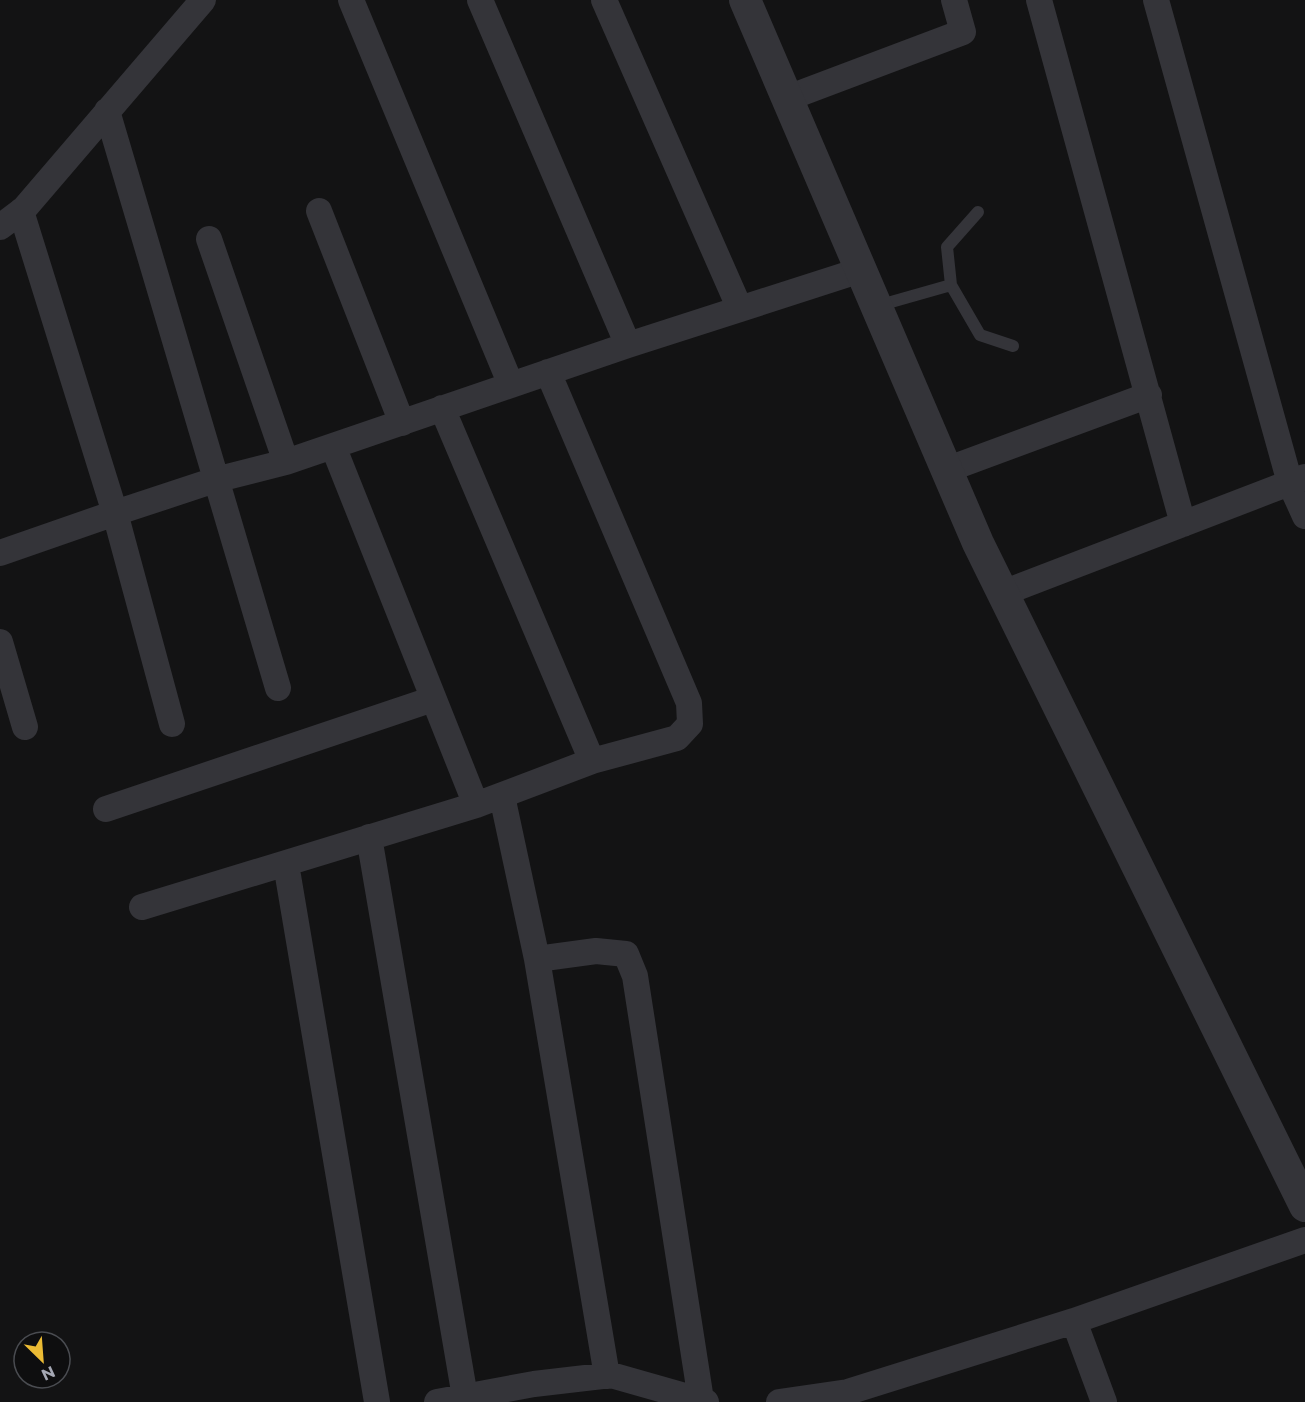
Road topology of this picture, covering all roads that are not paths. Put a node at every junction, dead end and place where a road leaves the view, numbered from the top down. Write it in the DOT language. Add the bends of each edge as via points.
graph roads {
  1 [pos="203,0"];
  2 [pos="351,0"];
  3 [pos="480,0"];
  4 [pos="604,0"];
  5 [pos="745,0"];
  6 [pos="954,0"];
  7 [pos="1039,0"];
  8 [pos="1156,0"];
  9 [pos="788,98"];
  10 [pos="107,111"];
  11 [pos="21,211"];
  12 [pos="319,211"];
  13 [pos="978,213"];
  14 [pos="0,228"];
  15 [pos="209,239"];
  16 [pos="861,270"];
  17 [pos="951,285"];
  18 [pos="876,306"];
  19 [pos="740,309"];
  20 [pos="628,345"];
  21 [pos="1013,345"];
  22 [pos="548,372"];
  23 [pos="511,385"];
  24 [pos="1149,395"];
  25 [pos="442,408"];
  26 [pos="402,423"];
  27 [pos="333,446"];
  28 [pos="286,462"];
  29 [pos="946,470"];
  30 [pos="215,480"];
  31 [pos="1298,480"];
  32 [pos="115,513"];
  33 [pos="1305,516"];
  34 [pos="1183,524"];
  35 [pos="0,553"];
  36 [pos="1003,593"];
  37 [pos="0,642"];
  38 [pos="278,688"];
  39 [pos="433,699"];
  40 [pos="172,724"];
  41 [pos="25,727"];
  42 [pos="592,761"];
  43 [pos="502,796"];
  44 [pos="476,805"];
  45 [pos="106,809"];
  46 [pos="369,837"];
  47 [pos="286,864"];
  48 [pos="142,907"];
  49 [pos="537,959"];
  50 [pos="1305,1206"];
  51 [pos="1305,1240"];
  52 [pos="1074,1321"];
  53 [pos="607,1376"];
  54 [pos="465,1397"];
  55 [pos="703,1401"];
  56 [pos="377,1402"];
  57 [pos="437,1402"];
  58 [pos="779,1402"];
  59 [pos="1104,1402"];
  1 -- 10 [label="street"];
  2 -- 23 [label="street"];
  3 -- 20 [label="street"];
  4 -- 19 [label="street"];
  5 -- 9 [label="street"];
  6 -- 9 [label="street" via="963,32"];
  7 -- 24 [label="street"];
  8 -- 31 [label="street"];
  9 -- 16 [label="street"];
  10 -- 11 [label="street"];
  10 -- 30 [label="street"];
  11 -- 14 [label="street"];
  11 -- 32 [label="street"];
  12 -- 26 [label="street"];
  13 -- 17 [label="lane" via="947,247"];
  15 -- 28 [label="street"];
  16 -- 18 [label="street"];
  16 -- 19 [label="street"];
  17 -- 18 [label="lane"];
  17 -- 21 [label="lane" via="980,335"];
  18 -- 29 [label="street"];
  19 -- 20 [label="street"];
  20 -- 22 [label="street"];
  22 -- 23 [label="street"];
  22 -- 42 [label="street" via="689,703 690,724 677,738"];
  23 -- 25 [label="street"];
  24 -- 29 [label="street"];
  24 -- 34 [label="street"];
  25 -- 26 [label="street"];
  25 -- 42 [label="street"];
  26 -- 27 [label="street"];
  27 -- 28 [label="street"];
  27 -- 39 [label="street"];
  28 -- 30 [label="street"];
  29 -- 36 [label="street"];
  30 -- 32 [label="street"];
  30 -- 38 [label="street"];
  31 -- 33 [label="street"];
  31 -- 34 [label="street"];
  32 -- 35 [label="street"];
  32 -- 40 [label="street"];
  34 -- 36 [label="street"];
  36 -- 50 [label="street"];
  37 -- 41 [label="street"];
  39 -- 44 [label="street"];
  39 -- 45 [label="street"];
  42 -- 43 [label="street"];
  43 -- 44 [label="street"];
  43 -- 49 [label="street"];
  44 -- 46 [label="street"];
  46 -- 47 [label="street"];
  46 -- 54 [label="street"];
  47 -- 48 [label="street"];
  47 -- 56 [label="street"];
  49 -- 53 [label="street"];
  49 -- 55 [label="street" via="596,951 626,954 635,976"];
  51 -- 52 [label="street"];
  52 -- 58 [label="street" via="848,1392"];
  52 -- 59 [label="street"];
  53 -- 54 [label="street"];
  53 -- 55 [label="street"];
  54 -- 57 [label="street"];
}
